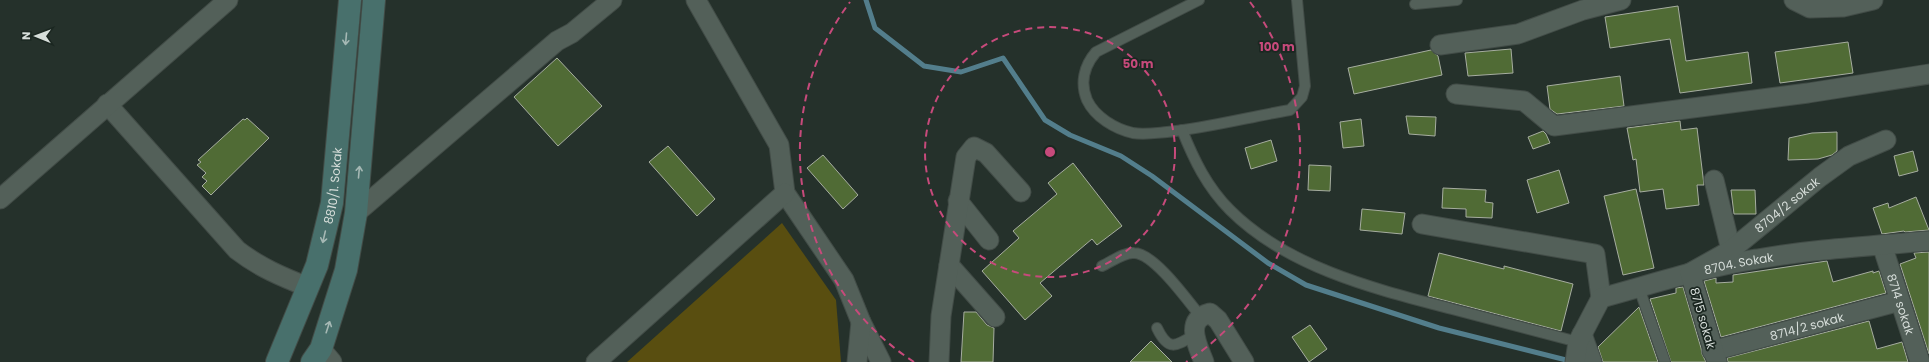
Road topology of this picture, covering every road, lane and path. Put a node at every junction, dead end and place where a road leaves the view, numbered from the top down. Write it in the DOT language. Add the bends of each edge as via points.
graph roads {
  1 [pos="228,0"];
  2 [pos="350,0"];
  3 [pos="374,0"];
  4 [pos="612,0"];
  5 [pos="696,0"];
  6 [pos="1199,0"];
  7 [pos="1297,0"];
  8 [pos="1457,0"];
  9 [pos="1621,0"];
  10 [pos="1794,0"];
  11 [pos="1873,0"];
  12 [pos="1415,4"];
  13 [pos="1180,5"];
  14 [pos="1440,45"];
  15 [pos="1929,74"];
  16 [pos="1456,94"];
  17 [pos="107,104"];
  18 [pos="1182,130"];
  19 [pos="1886,140"];
  20 [pos="1714,180"];
  21 [pos="1021,192"];
  22 [pos="785,193"];
  23 [pos="0,199"];
  24 [pos="958,201"];
  25 [pos="356,213"];
  26 [pos="1422,224"];
  27 [pos="989,240"];
  28 [pos="1929,241"];
  29 [pos="1882,246"];
  30 [pos="1732,250"];
  31 [pos="949,265"];
  32 [pos="1102,266"];
  33 [pos="1690,273"];
  34 [pos="308,287"];
  35 [pos="1639,288"];
  36 [pos="1601,298"];
  37 [pos="1900,301"];
  38 [pos="1201,317"];
  39 [pos="995,318"];
  40 [pos="861,322"];
  41 [pos="1157,328"];
  42 [pos="1194,335"];
  43 [pos="1580,338"];
  44 [pos="1714,357"];
  45 [pos="321,358"];
  46 [pos="277,362"];
  47 [pos="596,362"];
  48 [pos="857,362"];
  49 [pos="881,362"];
  50 [pos="939,362"];
  51 [pos="1204,362"];
  52 [pos="1244,362"];
  53 [pos="1575,362"];
  54 [pos="1592,362"];
  55 [pos="1665,362"];
  56 [pos="1920,362"];
  1 -- 17 [label="street"];
  2 -- 34 [label="street, 8810/1. Sokak, one-way" via="332,203 317,265"];
  25 -- 3 [label="street, one-way"];
  4 -- 25 [label="street" via="572,33 557,41"];
  5 -- 22 [label="street" via="778,145"];
  6 -- 13 [label="lane"];
  7 -- 18 [label="lane" via="1306,79 1304,92 1296,104 1290,110"];
  8 -- 12 [label="lane"];
  9 -- 14 [label="street" via="1583,10 1518,34"];
  10 -- 11 [label="street" via="1810,8 1843,7"];
  13 -- 18 [label="lane" via="1096,52 1086,66 1083,82 1086,97 1093,109 1115,126 1144,134"];
  15 -- 16 [label="street" via="1808,93 1554,126 1524,101"];
  17 -- 23 [label="street"];
  17 -- 34 [label="street" via="237,250 278,276"];
  18 -- 43 [label="lane" via="1194,160 1216,194 1245,224 1280,248 1331,272 1402,296"];
  19 -- 30 [label="street, 8704/2 sokak" via="1849,156 1820,176"];
  20 -- 30 [label="street"];
  21 -- 24 [label="street" via="986,154 974,147 966,157"];
  22 -- 40 [label="street" via="844,280"];
  22 -- 47 [label="street"];
  24 -- 27 [label="street"];
  24 -- 31 [label="street"];
  45 -- 25 [label="street, one-way" via="346,270"];
  26 -- 36 [label="street" via="1595,254"];
  28 -- 29 [label="street, 8704. Sokak"];
  29 -- 33 [label="street, 8704. Sokak" via="1799,252"];
  29 -- 37 [label="street, 8714 sokak"];
  30 -- 33 [label="street, 8704/2 sokak"];
  31 -- 39 [label="street"];
  31 -- 50 [label="street" via="941,316"];
  32 -- 38 [label="lane" via="1129,253 1140,254 1155,264"];
  33 -- 35 [label="street, 8704. Sokak"];
  33 -- 44 [label="street, 8715 sokak"];
  34 -- 46 [label="street, 8810/1. Sokak"];
  35 -- 36 [label="street, 8704. Sokak"];
  35 -- 55 [label="lane"];
  36 -- 43 [label="street"];
  37 -- 44 [label="street, 8714/2 sokak"];
  37 -- 56 [label="street, 8714 sokak"];
  38 -- 42 [label="street" via="1196,322"];
  38 -- 52 [label="street" via="1213,314"];
  40 -- 48 [label="street"];
  40 -- 49 [label="street"];
  41 -- 42 [label="lane" via="1163,340 1170,344 1179,344"];
  42 -- 51 [label="street"];
  43 -- 53 [label="street"];
  43 -- 54 [label="street"];
}
